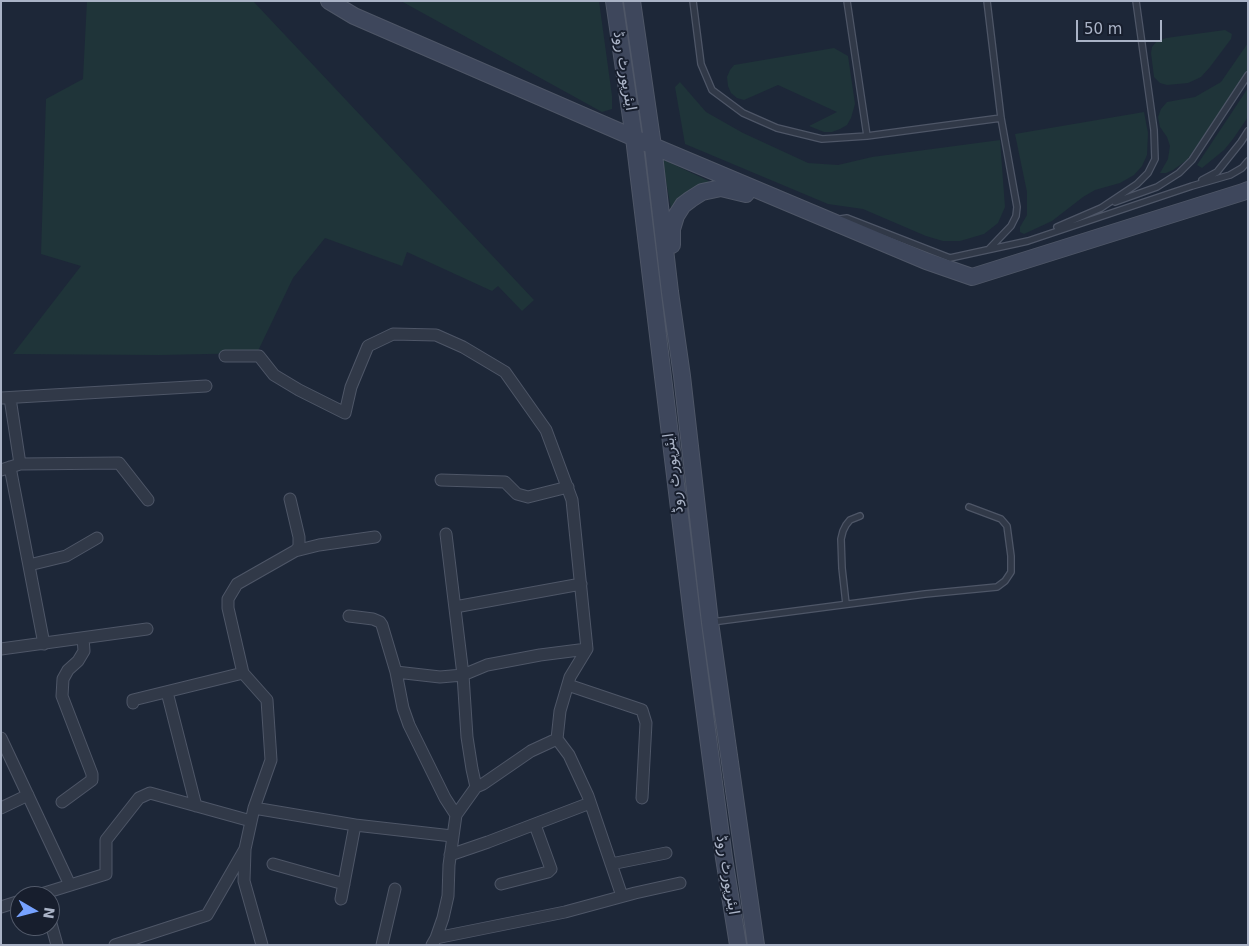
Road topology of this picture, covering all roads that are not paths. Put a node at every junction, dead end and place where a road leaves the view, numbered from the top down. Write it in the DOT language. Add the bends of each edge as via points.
graph roads {
  1 [pos="329,1"];
  2 [pos="614,1"];
  3 [pos="632,1"];
  4 [pos="693,1"];
  5 [pos="847,1"];
  6 [pos="986,1"];
  7 [pos="1136,1"];
  8 [pos="1248,75"];
  9 [pos="1001,118"];
  10 [pos="1248,131"];
  11 [pos="867,136"];
  12 [pos="634,138"];
  13 [pos="653,146"];
  14 [pos="1248,161"];
  15 [pos="1192,186"];
  16 [pos="1248,190"];
  17 [pos="1106,205"];
  18 [pos="796,207"];
  19 [pos="826,219"];
  20 [pos="1028,241"];
  21 [pos="988,250"];
  22 [pos="670,292"];
  23 [pos="225,356"];
  24 [pos="206,386"];
  25 [pos="6,398"];
  26 [pos="11,467"];
  27 [pos="441,480"];
  28 [pos="568,487"];
  29 [pos="290,499"];
  30 [pos="148,500"];
  31 [pos="969,507"];
  32 [pos="860,516"];
  33 [pos="446,534"];
  34 [pos="375,537"];
  35 [pos="97,538"];
  36 [pos="295,551"];
  37 [pos="29,566"];
  38 [pos="581,584"];
  39 [pos="846,604"];
  40 [pos="455,607"];
  41 [pos="349,616"];
  42 [pos="710,622"];
  43 [pos="693,624"];
  44 [pos="147,629"];
  45 [pos="83,638"];
  46 [pos="44,644"];
  47 [pos="1,649"];
  48 [pos="587,649"];
  49 [pos="396,672"];
  50 [pos="243,673"];
  51 [pos="463,675"];
  52 [pos="568,685"];
  53 [pos="167,692"];
  54 [pos="133,703"];
  55 [pos="1,738"];
  56 [pos="557,739"];
  57 [pos="476,787"];
  58 [pos="28,795"];
  59 [pos="642,798"];
  60 [pos="62,802"];
  61 [pos="590,803"];
  62 [pos="196,806"];
  63 [pos="1,808"];
  64 [pos="254,808"];
  65 [pos="456,815"];
  66 [pos="251,821"];
  67 [pos="356,824"];
  68 [pos="535,825"];
  69 [pos="452,836"];
  70 [pos="245,848"];
  71 [pos="666,852"];
  72 [pos="450,855"];
  73 [pos="273,864"];
  74 [pos="611,864"];
  75 [pos="680,883"];
  76 [pos="344,884"];
  77 [pos="501,884"];
  78 [pos="70,885"];
  79 [pos="60,888"];
  80 [pos="396,889"];
  81 [pos="622,896"];
  82 [pos="341,899"];
  83 [pos="434,941"];
  84 [pos="115,945"];
  85 [pos="262,945"];
  86 [pos="382,945"];
  87 [pos="738,945"];
  88 [pos="756,945"];
  1 -- 12 [label="main road" via="354,16"];
  2 -- 12 [label="main road, ایئرپورٹ روڈ"];
  3 -- 13 [label="main road, ایئرپورٹ روڈ"];
  4 -- 11 [label="lane" via="701,64 712,90 744,112 777,128 822,139"];
  5 -- 11 [label="lane"];
  6 -- 9 [label="lane"];
  7 -- 17 [label="lane" via="1156,159 1137,184"];
  8 -- 17 [label="lane" via="1192,160 1179,173 1157,187"];
  9 -- 11 [label="lane"];
  9 -- 21 [label="lane" via="1017,207 1011,226"];
  10 -- 15 [label="lane" via="1217,172"];
  12 -- 13 [label="main road"];
  12 -- 43 [label="main road, ایئرپورٹ روڈ"];
  13 -- 18 [label="main road"];
  13 -- 22 [label="main road, ایئرپورٹ روڈ"];
  14 -- 15 [label="lane" via="1230,175"];
  15 -- 20 [label="lane"];
  16 -- 19 [label="main road" via="972,277"];
  17 -- 20 [label="lane"];
  18 -- 19 [label="main road"];
  18 -- 22 [label="main road" via="721,188 702,192 691,199 676,216 672,229 675,264"];
  19 -- 21 [label="lane" via="847,218 950,258"];
  20 -- 21 [label="lane"];
  22 -- 42 [label="main road, ایئرپورٹ روڈ"];
  23 -- 28 [label="street" via="259,356 274,375 345,412 351,387 368,346 393,334 436,335 505,372 546,430"];
  24 -- 25 [label="street"];
  25 -- 26 [label="street"];
  26 -- 30 [label="street" via="119,463"];
  26 -- 37 [label="street"];
  27 -- 28 [label="street" via="505,482 517,494 528,498"];
  28 -- 38 [label="street"];
  29 -- 36 [label="street" via="299,537 299,547"];
  31 -- 39 [label="lane" via="1001,519 1007,526 1011,556 1010,572 1005,582 997,587"];
  32 -- 39 [label="lane" via="850,520 842,531"];
  33 -- 40 [label="street"];
  34 -- 36 [label="street"];
  35 -- 37 [label="street" via="66,556"];
  36 -- 50 [label="street" via="237,584 228,599"];
  37 -- 46 [label="street"];
  38 -- 40 [label="street"];
  38 -- 48 [label="street"];
  39 -- 42 [label="lane"];
  40 -- 51 [label="street"];
  41 -- 49 [label="street" via="380,622"];
  42 -- 43 [label="lane"];
  42 -- 88 [label="main road, ایئرپورٹ روڈ"];
  43 -- 87 [label="main road, ایئرپورٹ روڈ"];
  44 -- 45 [label="street"];
  45 -- 46 [label="street"];
  45 -- 60 [label="street" via="84,651 63,679 62,696 92,780"];
  46 -- 47 [label="street"];
  48 -- 51 [label="street" via="487,665"];
  48 -- 52 [label="street"];
  49 -- 51 [label="street" via="440,677"];
  49 -- 65 [label="street" via="409,725"];
  50 -- 53 [label="street"];
  50 -- 64 [label="street" via="267,700 271,760"];
  51 -- 57 [label="street" via="467,737"];
  52 -- 56 [label="street"];
  52 -- 59 [label="street" via="642,710 646,723"];
  53 -- 54 [label="street" via="134,700"];
  53 -- 62 [label="street"];
  55 -- 58 [label="street"];
  56 -- 57 [label="street" via="531,751"];
  56 -- 61 [label="street" via="569,755"];
  57 -- 65 [label="street"];
  58 -- 63 [label="street"];
  58 -- 78 [label="street"];
  61 -- 68 [label="street"];
  61 -- 74 [label="street"];
  62 -- 66 [label="street"];
  62 -- 78 [label="street" via="150,792 139,798 106,840 106,874"];
  64 -- 66 [label="street"];
  64 -- 67 [label="street"];
  65 -- 69 [label="street"];
  66 -- 70 [label="street"];
  67 -- 69 [label="street"];
  67 -- 76 [label="street"];
  68 -- 72 [label="street"];
  68 -- 77 [label="street" via="551,869"];
  69 -- 72 [label="street"];
  70 -- 84 [label="street" via="207,915"];
  70 -- 85 [label="street" via="244,881"];
  71 -- 74 [label="street"];
  72 -- 83 [label="street" via="448,896"];
  73 -- 76 [label="street"];
  74 -- 81 [label="street"];
  75 -- 81 [label="street"];
  76 -- 82 [label="street"];
  78 -- 79 [label="street"];
  80 -- 86 [label="street"];
  81 -- 83 [label="street"];
}
